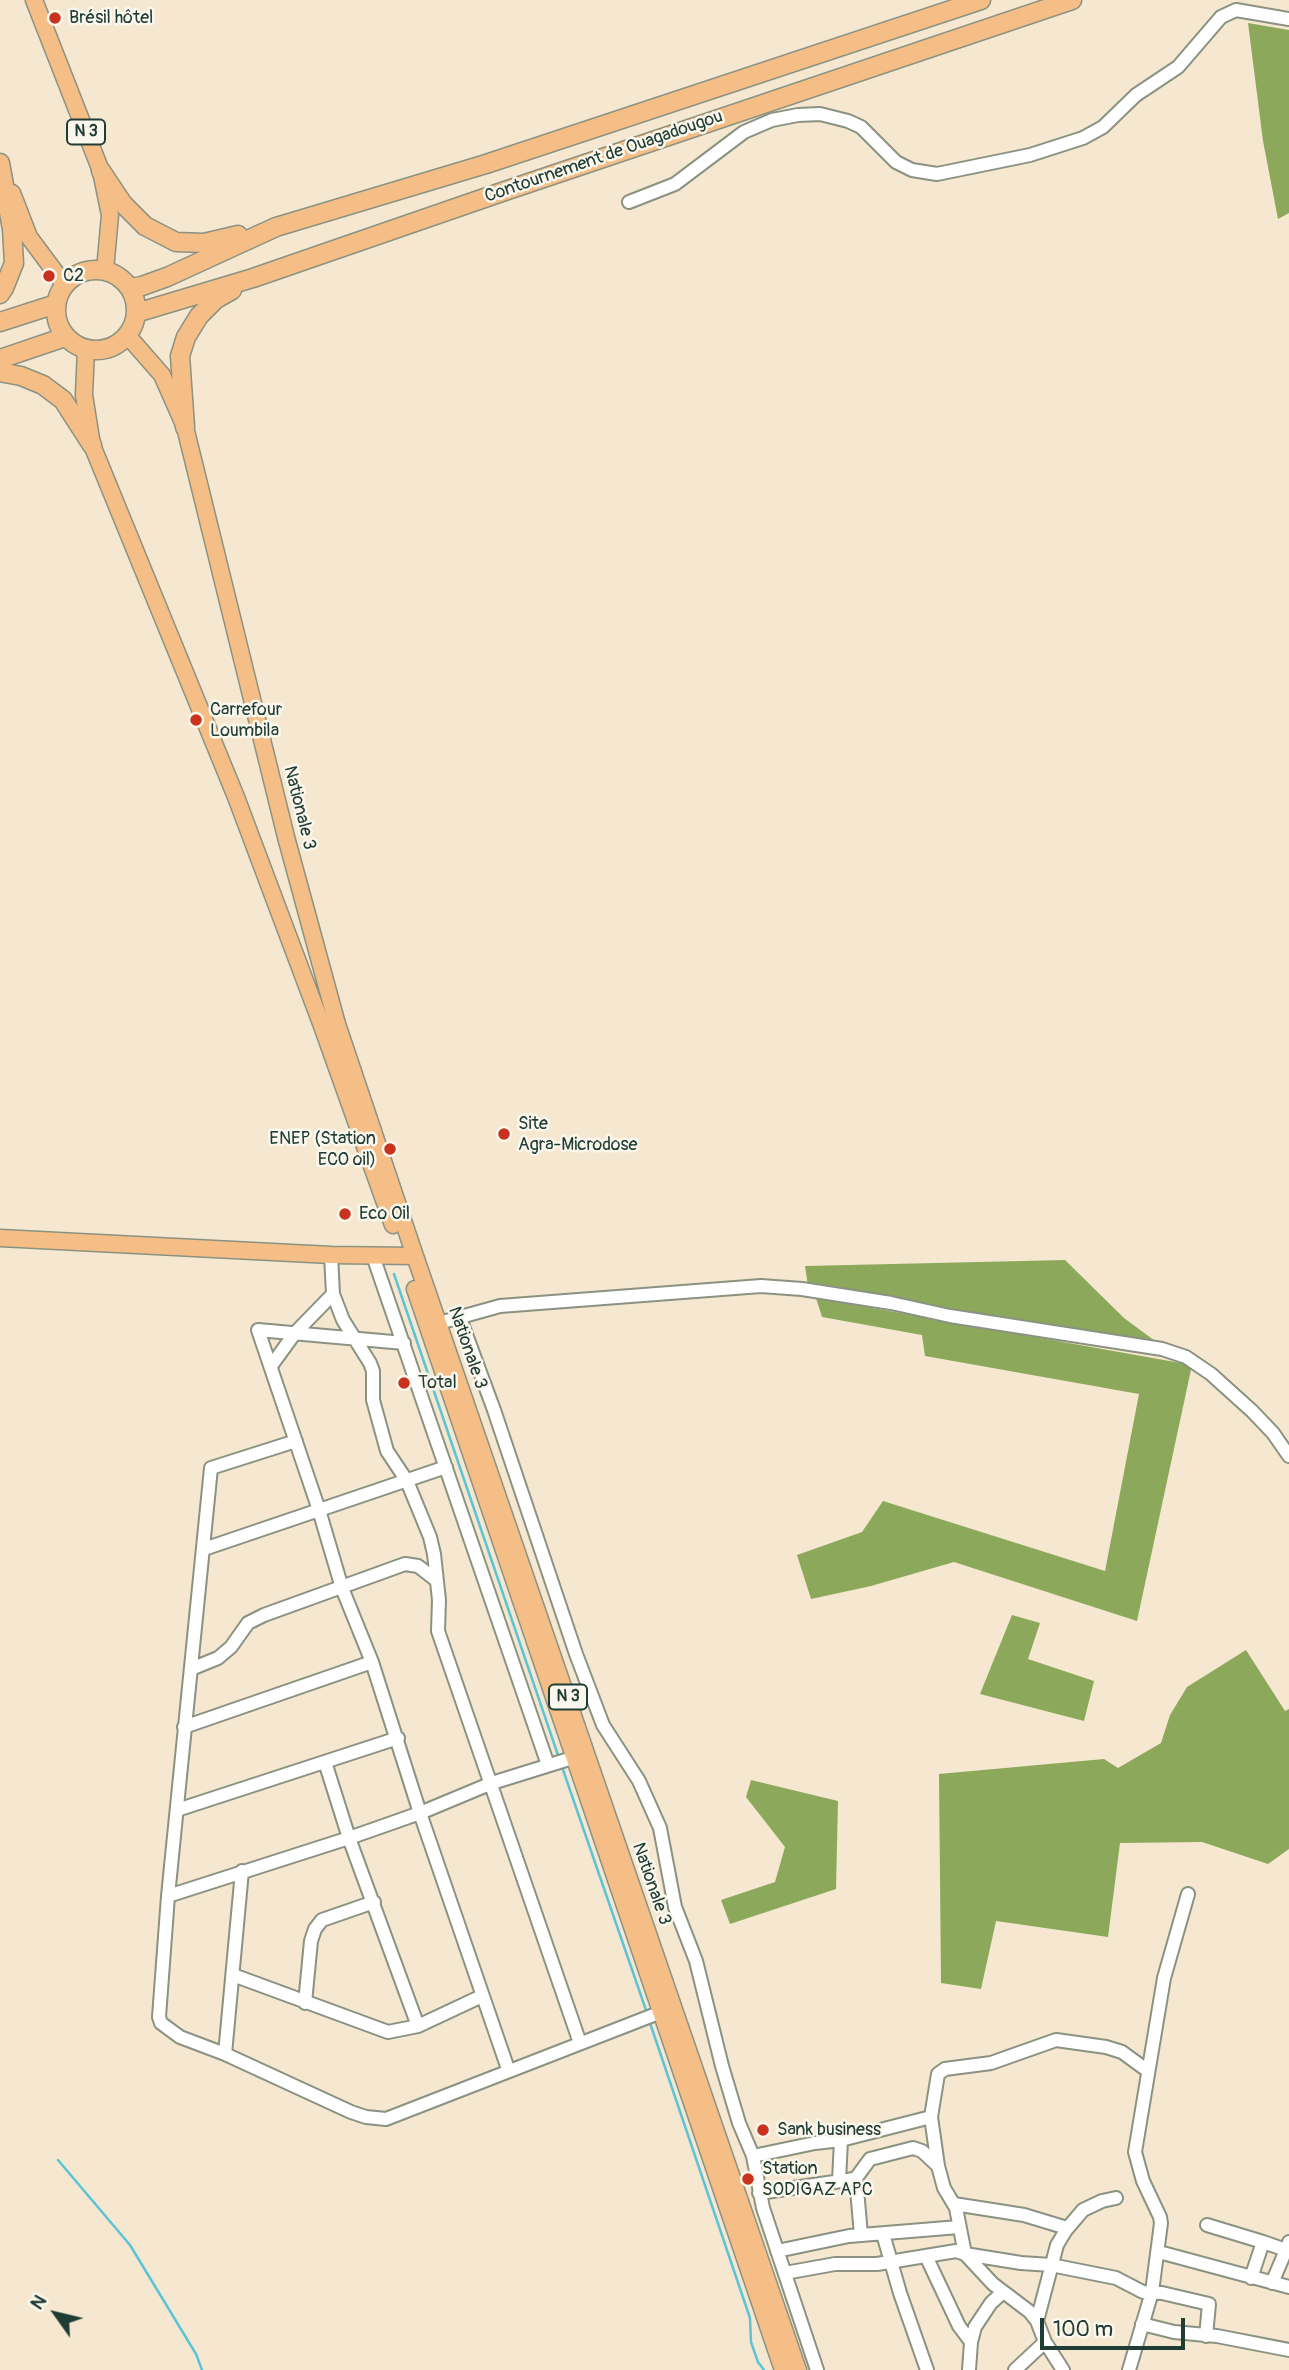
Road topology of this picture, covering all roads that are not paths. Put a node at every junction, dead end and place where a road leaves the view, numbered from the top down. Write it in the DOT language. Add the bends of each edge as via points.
graph roads {
  1 [pos="34,0"];
  2 [pos="981,0"];
  3 [pos="1072,0"];
  4 [pos="1289,19"];
  5 [pos="0,160"];
  6 [pos="101,171"];
  7 [pos="629,202"];
  8 [pos="276,227"];
  9 [pos="105,270"];
  10 [pos="253,278"];
  11 [pos="64,284"];
  12 [pos="130,288"];
  13 [pos="0,294"];
  14 [pos="56,304"];
  15 [pos="136,313"];
  16 [pos="0,321"];
  17 [pos="127,335"];
  18 [pos="65,337"];
  19 [pos="86,349"];
  20 [pos="0,359"];
  21 [pos="0,372"];
  22 [pos="185,427"];
  23 [pos="92,446"];
  24 [pos="0,1238"];
  25 [pos="331,1255"];
  26 [pos="373,1256"];
  27 [pos="409,1256"];
  28 [pos="333,1294"];
  29 [pos="460,1318"];
  30 [pos="439,1323"];
  31 [pos="295,1333"];
  32 [pos="356,1339"];
  33 [pos="404,1343"];
  34 [pos="271,1366"];
  35 [pos="296,1441"];
  36 [pos="1289,1456"];
  37 [pos="446,1467"];
  38 [pos="407,1481"];
  39 [pos="320,1510"];
  40 [pos="204,1549"];
  41 [pos="436,1580"];
  42 [pos="342,1588"];
  43 [pos="372,1662"];
  44 [pos="191,1669"];
  45 [pos="184,1727"];
  46 [pos="398,1738"];
  47 [pos="580,1756"];
  48 [pos="326,1762"];
  49 [pos="548,1765"];
  50 [pos="492,1783"];
  51 [pos="177,1810"];
  52 [pos="420,1813"];
  53 [pos="349,1838"];
  54 [pos="242,1871"];
  55 [pos="1188,1894"];
  56 [pos="169,1896"];
  57 [pos="374,1902"];
  58 [pos="233,1975"];
  59 [pos="482,1996"];
  60 [pos="305,2003"];
  61 [pos="668,2009"];
  62 [pos="418,2026"];
  63 [pos="580,2043"];
  64 [pos="225,2053"];
  65 [pos="508,2070"];
  66 [pos="1148,2071"];
  67 [pos="931,2117"];
  68 [pos="881,2131"];
  69 [pos="841,2140"];
  70 [pos="884,2154"];
  71 [pos="753,2156"];
  72 [pos="938,2166"];
  73 [pos="856,2178"];
  74 [pos="839,2181"];
  75 [pos="759,2193"];
  76 [pos="1116,2198"];
  77 [pos="954,2204"];
  78 [pos="1207,2225"];
  79 [pos="959,2227"];
  80 [pos="1067,2228"];
  81 [pos="883,2234"];
  82 [pos="861,2235"];
  83 [pos="1263,2242"];
  84 [pos="1288,2247"];
  85 [pos="777,2251"];
  86 [pos="1159,2252"];
  87 [pos="965,2255"];
  88 [pos="926,2256"];
  89 [pos="1174,2257"];
  90 [pos="892,2262"];
  91 [pos="1051,2265"];
  92 [pos="1157,2269"];
  93 [pos="785,2273"];
  94 [pos="1251,2278"];
  95 [pos="1272,2283"];
  96 [pos="1289,2287"];
  97 [pos="1003,2292"];
  98 [pos="1152,2292"];
  99 [pos="1037,2321"];
  100 [pos="1142,2324"];
  101 [pos="1206,2336"];
  102 [pos="971,2342"];
  103 [pos="1045,2342"];
  104 [pos="1289,2350"];
  105 [pos="783,2370"];
  106 [pos="798,2370"];
  107 [pos="817,2370"];
  108 [pos="928,2370"];
  109 [pos="969,2370"];
  110 [pos="1015,2370"];
  111 [pos="1063,2370"];
  112 [pos="1129,2370"];
  1 -- 6 [label="main road, N 3"];
  2 -- 8 [label="highway, Contournement de Ouagadougou" via="486,164"];
  3 -- 10 [label="highway, Contournement de Ouagadougou"];
  4 -- 7 [label="street" via="1236,10 1221,17 1178,67 1136,96 1103,127 1030,155 937,174 912,170 896,162 861,127 820,114 798,115 744,132 675,184"];
  5 -- 11 [label="main road" via="29,237"];
  5 -- 13 [label="highway" via="14,263"];
  6 -- 8 [label="highway" via="145,226 176,242 204,243"];
  6 -- 9 [label="main road, N 3" via="110,215"];
  8 -- 12 [label="highway, Contournement de Ouagadougou" via="167,277"];
  9 -- 11 [label="highway" via="83,271"];
  9 -- 12 [label="highway"];
  10 -- 15 [label="highway, Contournement de Ouagadougou"];
  10 -- 22 [label="highway" via="216,299 186,337 180,356"];
  11 -- 14 [label="highway"];
  12 -- 15 [label="highway"];
  14 -- 16 [label="highway"];
  14 -- 18 [label="highway"];
  15 -- 17 [label="highway"];
  17 -- 19 [label="highway" via="109,348"];
  17 -- 22 [label="main road, Nationale 3 / N 3" via="162,375"];
  18 -- 19 [label="highway"];
  18 -- 20 [label="highway"];
  19 -- 23 [label="main road, Nationale 3 / N 3" via="83,396"];
  21 -- 23 [label="highway" via="43,385 63,400"];
  22 -- 27 [label="main road, Nationale 3 / N 3" via="286,837 337,1024"];
  23 -- 27 [label="main road, Nationale 3 / N 3" via="236,797"];
  24 -- 25 [label="main road"];
  25 -- 26 [label="main road"];
  25 -- 28 [label="street"];
  26 -- 27 [label="main road"];
  26 -- 33 [label="street"];
  27 -- 30 [label="main road, Nationale 3 / N 3"];
  27 -- 47 [label="main road, Nationale 3 / N 3"];
  28 -- 31 [label="street"];
  28 -- 32 [label="street"];
  29 -- 30 [label="street"];
  29 -- 36 [label="street" via="500,1306 761,1286 891,1303 1162,1349 1186,1357 1252,1411"];
  29 -- 71 [label="street" via="603,1726 639,1781 660,1828 675,1907 696,1961 722,2066"];
  30 -- 47 [label="main road, Nationale 3 / N 3"];
  31 -- 32 [label="street"];
  31 -- 34 [label="street"];
  31 -- 34 [label="street" via="258,1330"];
  32 -- 33 [label="street"];
  32 -- 38 [label="street" via="373,1371 373,1400 387,1451"];
  33 -- 37 [label="street"];
  34 -- 35 [label="street"];
  35 -- 39 [label="street"];
  35 -- 40 [label="street" via="211,1468"];
  37 -- 38 [label="street"];
  37 -- 49 [label="street"];
  38 -- 39 [label="street"];
  38 -- 41 [label="street" via="435,1554"];
  39 -- 40 [label="street"];
  39 -- 42 [label="street"];
  40 -- 44 [label="street"];
  41 -- 42 [label="street" via="418,1566 405,1564"];
  41 -- 50 [label="street" via="439,1632"];
  42 -- 43 [label="street"];
  42 -- 44 [label="street" via="248,1623 218,1658"];
  43 -- 45 [label="street"];
  43 -- 46 [label="street"];
  44 -- 45 [label="street"];
  45 -- 51 [label="street"];
  46 -- 48 [label="street"];
  46 -- 52 [label="street"];
  47 -- 49 [label="street"];
  47 -- 61 [label="main road, Nationale 3 / N 3"];
  48 -- 51 [label="street"];
  48 -- 53 [label="street"];
  49 -- 50 [label="street"];
  50 -- 52 [label="street"];
  50 -- 63 [label="street"];
  51 -- 56 [label="street"];
  52 -- 53 [label="street"];
  52 -- 59 [label="street"];
  53 -- 54 [label="street"];
  53 -- 57 [label="street"];
  54 -- 56 [label="street"];
  54 -- 58 [label="street"];
  55 -- 66 [label="street" via="1164,1979"];
  56 -- 64 [label="street" via="159,2017 180,2037"];
  57 -- 60 [label="street" via="322,1920 315,1929"];
  57 -- 62 [label="street"];
  58 -- 60 [label="street"];
  58 -- 64 [label="street"];
  59 -- 62 [label="street"];
  59 -- 65 [label="street"];
  60 -- 62 [label="street" via="388,2032"];
  61 -- 63 [label="street"];
  61 -- 105 [label="main road, Nationale 3 / N 3"];
  61 -- 106 [label="main road, Nationale 3 / N 3"];
  63 -- 65 [label="street"];
  64 -- 65 [label="street" via="351,2112 386,2119"];
  66 -- 67 [label="street" via="1122,2052 1056,2040 991,2063 940,2071"];
  66 -- 86 [label="street" via="1135,2152 1160,2217"];
  67 -- 68 [label="street"];
  67 -- 72 [label="street"];
  68 -- 69 [label="street"];
  68 -- 70 [label="street"];
  69 -- 71 [label="street"];
  69 -- 74 [label="street"];
  70 -- 72 [label="street" via="919,2149"];
  70 -- 73 [label="street" via="870,2159"];
  71 -- 75 [label="street"];
  72 -- 77 [label="street"];
  73 -- 74 [label="street"];
  73 -- 82 [label="street"];
  74 -- 75 [label="street"];
  75 -- 85 [label="street"];
  76 -- 80 [label="street" via="1083,2210"];
  77 -- 79 [label="street"];
  77 -- 80 [label="street"];
  78 -- 83 [label="street"];
  79 -- 81 [label="street"];
  79 -- 87 [label="street"];
  80 -- 91 [label="street"];
  81 -- 82 [label="street"];
  81 -- 90 [label="street"];
  82 -- 85 [label="street"];
  83 -- 84 [label="street"];
  83 -- 94 [label="street"];
  84 -- 95 [label="street"];
  85 -- 93 [label="street"];
  86 -- 89 [label="street"];
  86 -- 92 [label="street"];
  87 -- 88 [label="street" via="953,2251"];
  87 -- 91 [label="street"];
  87 -- 97 [label="street"];
  88 -- 90 [label="street"];
  88 -- 102 [label="street"];
  89 -- 92 [label="street"];
  89 -- 94 [label="street"];
  90 -- 93 [label="street" via="835,2264"];
  90 -- 108 [label="street"];
  91 -- 98 [label="street" via="1116,2278 1137,2290"];
  91 -- 99 [label="street"];
  92 -- 98 [label="street"];
  93 -- 107 [label="street"];
  94 -- 95 [label="street"];
  95 -- 96 [label="street"];
  97 -- 99 [label="street"];
  97 -- 102 [label="street" via="985,2311"];
  98 -- 100 [label="street"];
  98 -- 101 [label="street" via="1209,2304"];
  99 -- 103 [label="street"];
  100 -- 101 [label="street"];
  100 -- 112 [label="street"];
  101 -- 104 [label="street"];
  102 -- 109 [label="street"];
  103 -- 110 [label="street"];
  103 -- 111 [label="street"];
}
